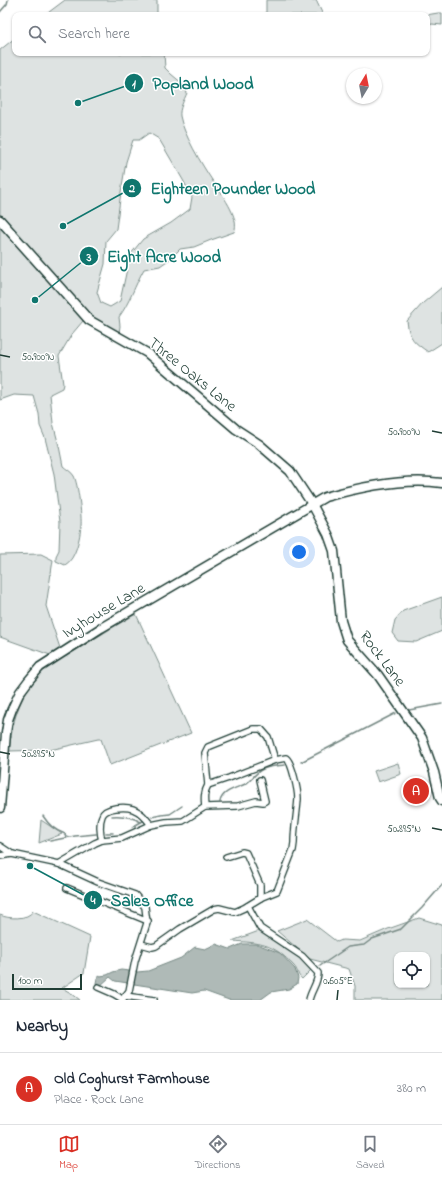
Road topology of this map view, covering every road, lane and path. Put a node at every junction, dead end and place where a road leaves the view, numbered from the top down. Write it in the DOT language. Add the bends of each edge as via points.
graph roads {
  1 [pos="0,220"];
  2 [pos="442,483"];
  3 [pos="312,504"];
  4 [pos="276,760"];
  5 [pos="260,780"];
  6 [pos="208,785"];
  7 [pos="442,801"];
  8 [pos="205,807"];
  9 [pos="0,808"];
  10 [pos="151,825"];
  11 [pos="102,840"];
  12 [pos="0,846"];
  13 [pos="12,854"];
  14 [pos="0,856"];
  15 [pos="226,857"];
  16 [pos="59,864"];
  17 [pos="67,888"];
  18 [pos="260,898"];
  19 [pos="248,906"];
  20 [pos="148,921"];
  21 [pos="141,944"];
  22 [pos="98,987"];
  23 [pos="122,998"];
  24 [pos="154,1000"];
  25 [pos="309,1000"];
  1 -- 3 [label="street, Three Oaks Lane" via="89,320 147,354 236,429 278,459 290,471"];
  2 -- 3 [label="street, Ivyhouse Lane" via="405,482 345,491"];
  3 -- 7 [label="street, Rock Lane" via="334,551 341,621 348,640 378,675 422,738"];
  3 -- 9 [label="street, Ivyhouse Lane" via="100,628 40,667 20,692 8,720"];
  4 -- 6 [label="street"];
  4 -- 6 [label="street" via="268,737 261,729 232,736 208,747 205,753"];
  4 -- 18 [label="street" via="286,758 292,767 298,799 293,850 277,891"];
  5 -- 8 [label="street" via="265,801 238,806"];
  6 -- 8 [label="street" via="204,797"];
  8 -- 10 [label="street" via="183,821"];
  10 -- 11 [label="street" via="122,838"];
  10 -- 11 [label="street" via="134,809 114,809 101,817"];
  11 -- 16 [label="street"];
  12 -- 13 [label="street"];
  13 -- 14 [label="street"];
  13 -- 16 [label="street"];
  15 -- 18 [label="street" via="246,853 260,885"];
  16 -- 20 [label="street" via="136,896 145,907"];
  17 -- 20 [label="street"];
  18 -- 19 [label="street"];
  19 -- 21 [label="street" via="235,912 214,909 156,946"];
  19 -- 25 [label="street" via="260,928 302,956 318,973 318,980"];
  20 -- 21 [label="street"];
  21 -- 23 [label="street" via="128,993"];
  22 -- 23 [label="street"];
  23 -- 24 [label="street"];
}
